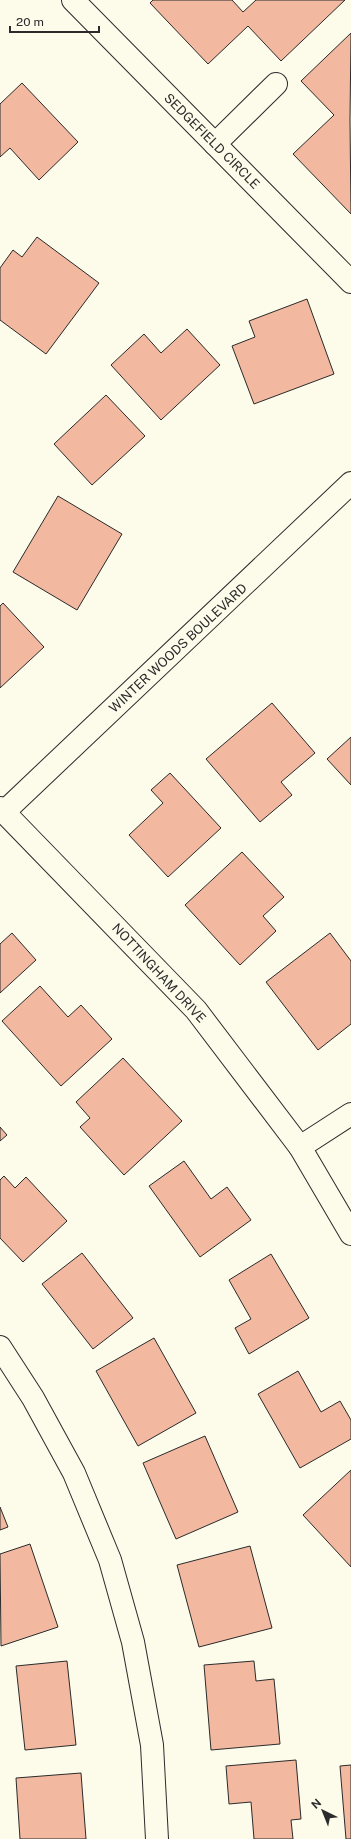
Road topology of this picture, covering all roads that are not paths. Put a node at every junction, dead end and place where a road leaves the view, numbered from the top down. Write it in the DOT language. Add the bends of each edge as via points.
graph roads {
  1 [pos="73,0"];
  2 [pos="276,84"];
  3 [pos="215,144"];
  4 [pos="351,282"];
  5 [pos="351,483"];
  6 [pos="2,810"];
  7 [pos="351,1114"];
  8 [pos="300,1147"];
  9 [pos="351,1234"];
  10 [pos="0,1347"];
  11 [pos="157,1839"];
  1 -- 3 [label="street, SEDGEFIELD CIRCLE"];
  2 -- 3 [label="street"];
  3 -- 4 [label="street, SEDGEFIELD CIRCLE"];
  5 -- 6 [label="street, WINTER WOODS BOULEVARD"];
  6 -- 8 [label="street, NOTTINGHAM DRIVE" via="196,1010"];
  7 -- 8 [label="street"];
  8 -- 9 [label="street, NOTTINGHAM DRIVE"];
  10 -- 11 [label="street" via="33,1398 74,1473 110,1560 133,1642 152,1746"];
}
